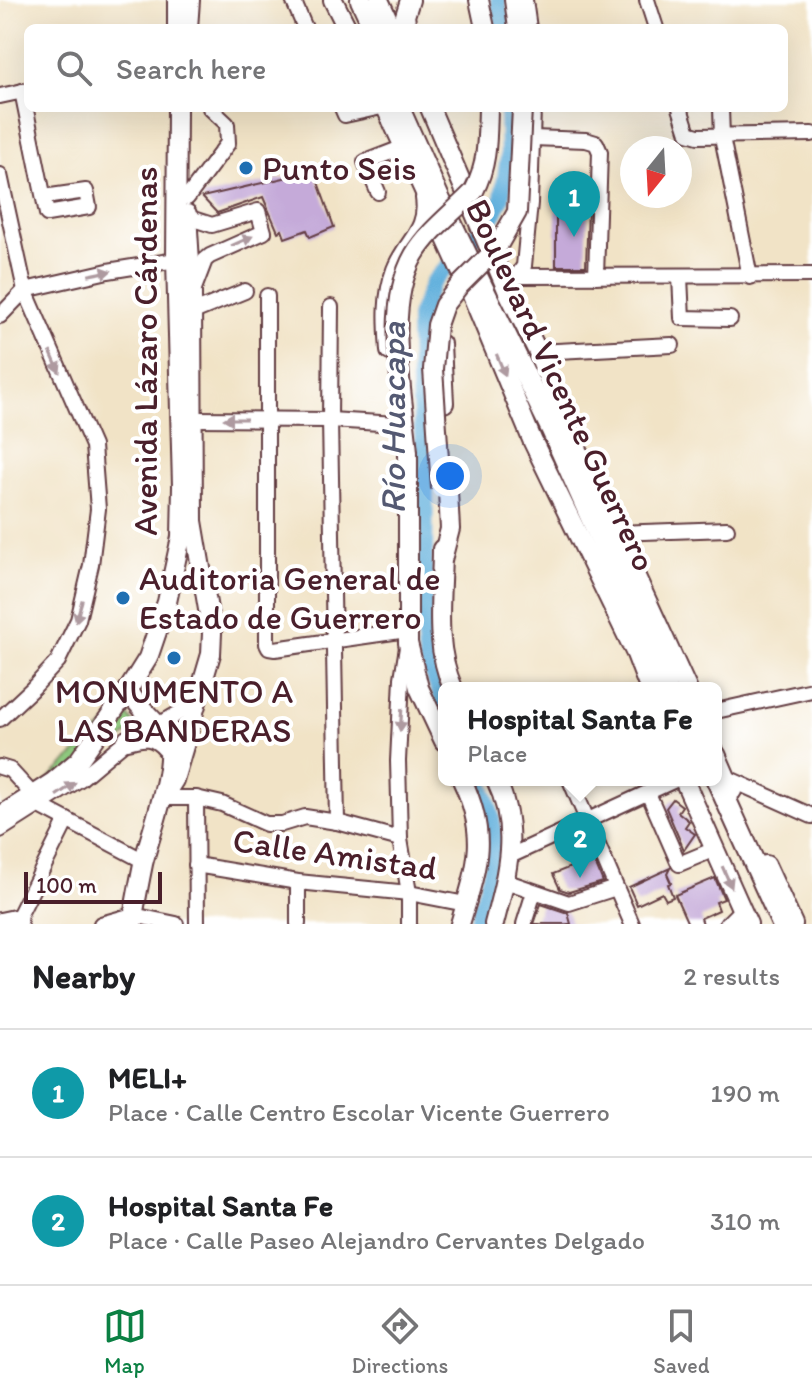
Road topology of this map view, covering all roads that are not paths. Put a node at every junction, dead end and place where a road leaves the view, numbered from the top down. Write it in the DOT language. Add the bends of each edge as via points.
graph roads {
  1 [pos="177,0"];
  2 [pos="190,0"];
  3 [pos="199,0"];
  4 [pos="293,0"];
  5 [pos="333,0"];
  6 [pos="353,0"];
  7 [pos="361,0"];
  8 [pos="379,0"];
  9 [pos="410,0"];
  10 [pos="469,0"];
  11 [pos="479,0"];
  12 [pos="514,0"];
  13 [pos="525,0"];
  14 [pos="647,0"];
  15 [pos="177,24"];
  16 [pos="189,24"];
  17 [pos="190,24"];
  18 [pos="303,24"];
  19 [pos="345,24"];
  20 [pos="363,24"];
  21 [pos="372,24"];
  22 [pos="390,24"];
  23 [pos="406,24"];
  24 [pos="483,24"];
  25 [pos="484,24"];
  26 [pos="517,24"];
  27 [pos="528,24"];
  28 [pos="655,24"];
  29 [pos="24,90"];
  30 [pos="0,96"];
  31 [pos="29,112"];
  32 [pos="177,112"];
  33 [pos="188,112"];
  34 [pos="214,112"];
  35 [pos="388,112"];
  36 [pos="399,112"];
  37 [pos="401,112"];
  38 [pos="410,112"];
  39 [pos="488,112"];
  40 [pos="522,112"];
  41 [pos="533,112"];
  42 [pos="681,112"];
  43 [pos="721,112"];
  44 [pos="433,113"];
  45 [pos="812,134"];
  46 [pos="722,137"];
  47 [pos="533,138"];
  48 [pos="403,143"];
  49 [pos="0,175"];
  50 [pos="378,192"];
  51 [pos="44,197"];
  52 [pos="435,197"];
  53 [pos="187,208"];
  54 [pos="176,260"];
  55 [pos="812,275"];
  56 [pos="596,276"];
  57 [pos="680,277"];
  58 [pos="750,277"];
  59 [pos="490,283"];
  60 [pos="25,290"];
  61 [pos="245,291"];
  62 [pos="267,296"];
  63 [pos="191,304"];
  64 [pos="331,307"];
  65 [pos="0,316"];
  66 [pos="730,319"];
  67 [pos="672,345"];
  68 [pos="538,352"];
  69 [pos="194,419"];
  70 [pos="268,419"];
  71 [pos="330,420"];
  72 [pos="397,424"];
  73 [pos="564,437"];
  74 [pos="580,457"];
  75 [pos="407,476"];
  76 [pos="727,529"];
  77 [pos="616,533"];
  78 [pos="442,560"];
  79 [pos="206,593"];
  80 [pos="167,602"];
  81 [pos="408,636"];
  82 [pos="335,639"];
  83 [pos="636,654"];
  84 [pos="451,682"];
  85 [pos="647,682"];
  86 [pos="660,682"];
  87 [pos="662,682"];
  88 [pos="672,682"];
  89 [pos="684,682"];
  90 [pos="128,690"];
  91 [pos="812,690"];
  92 [pos="196,703"];
  93 [pos="722,710"];
  94 [pos="0,719"];
  95 [pos="154,724"];
  96 [pos="438,728"];
  97 [pos="127,740"];
  98 [pos="168,751"];
  99 [pos="0,767"];
  100 [pos="722,780"];
  101 [pos="465,786"];
  102 [pos="498,786"];
  103 [pos="572,786"];
  104 [pos="663,786"];
  105 [pos="687,786"];
  106 [pos="719,786"];
  107 [pos="720,786"];
  108 [pos="720,786"];
  109 [pos="648,793"];
  110 [pos="163,797"];
  111 [pos="196,798"];
  112 [pos="36,800"];
  113 [pos="0,816"];
  114 [pos="812,816"];
  115 [pos="67,820"];
  116 [pos="587,821"];
  117 [pos="337,822"];
  118 [pos="0,830"];
  119 [pos="400,839"];
  120 [pos="715,849"];
  121 [pos="510,856"];
  122 [pos="144,861"];
  123 [pos="196,865"];
  124 [pos="505,881"];
  125 [pos="298,882"];
  126 [pos="616,888"];
  127 [pos="534,892"];
  128 [pos="409,893"];
  129 [pos="466,904"];
  130 [pos="745,917"];
  131 [pos="133,919"];
  132 [pos="0,920"];
  133 [pos="19,920"];
  134 [pos="101,924"];
  135 [pos="176,924"];
  136 [pos="197,924"];
  137 [pos="298,924"];
  138 [pos="409,924"];
  139 [pos="460,924"];
  140 [pos="494,924"];
  141 [pos="524,924"];
  142 [pos="632,924"];
  143 [pos="727,924"];
  144 [pos="773,924"];
  145 [pos="782,924"];
  146 [pos="793,924"];
  1 -- 15 [label="main road"];
  2 -- 16 [label="main road"];
  3 -- 17 [label="street"];
  4 -- 18 [label="street"];
  5 -- 19 [label="main road"];
  6 -- 20 [label="highway"];
  7 -- 21 [label="highway"];
  8 -- 22 [label="main road"];
  9 -- 23 [label="main road"];
  10 -- 24 [label="main road"];
  11 -- 25 [label="main road"];
  12 -- 26 [label="main road"];
  13 -- 27 [label="street"];
  14 -- 28 [label="street"];
  29 -- 30 [label="street"];
  31 -- 51 [label="street"];
  32 -- 54 [label="main road, Avenida Lázaro Cárdenas"];
  33 -- 53 [label="main road, Avenida Lázaro Cárdenas"];
  34 -- 53 [label="street" via="227,124 228,143"];
  35 -- 48 [label="main road, Boulevard Vicente Guerrero"];
  36 -- 48 [label="highway"];
  37 -- 52 [label="highway, Boulevard Vicente Guerrero"];
  38 -- 52 [label="highway, Boulevard Vicente Guerrero"];
  39 -- 75 [label="main road, bridge" via="488,153 480,179 415,254 401,286 397,317"];
  40 -- 78 [label="main road, bridge" via="517,212 496,249 444,305 437,325 433,369"];
  41 -- 47 [label="street"];
  42 -- 46 [label="street" via="688,133"];
  43 -- 46 [label="street"];
  44 -- 59 [label="main road, Boulevard Vicente Guerrero, bridge" via="459,176"];
  45 -- 46 [label="street"];
  46 -- 58 [label="street"];
  47 -- 56 [label="street" via="596,143"];
  47 -- 59 [label="street" via="524,266"];
  48 -- 50 [label="street" via="365,162"];
  48 -- 52 [label="main road, Boulevard Vicente Guerrero"];
  49 -- 60 [label="street"];
  52 -- 59 [label="highway, Boulevard Vicente Guerrero, bridge"];
  52 -- 72 [label="main road" via="396,271 388,309"];
  53 -- 63 [label="main road, Avenida Lázaro Cárdenas"];
  63 -- 53 [label="street, one-way" via="205,260 264,232 258,211 212,225"];
  60 -- 54 [label="street, one-way"];
  54 -- 80 [label="main road, Avenida Lázaro Cárdenas" via="181,537"];
  55 -- 58 [label="street"];
  56 -- 57 [label="street"];
  56 -- 59 [label="street"];
  57 -- 58 [label="street"];
  57 -- 66 [label="street" via="682,318"];
  59 -- 68 [label="main road, Boulevard Vicente Guerrero"];
  59 -- 73 [label="highway, Boulevard Vicente Guerrero"];
  59 -- 78 [label="main road" via="455,300 441,341 450,529"];
  59 -- 83 [label="main road, Boulevard Vicente Guerrero, one-way" via="533,442"];
  59 -- 87 [label="highway, Boulevard Vicente Guerrero"];
  60 -- 65 [label="street"];
  60 -- 94 [label="street, one-way" via="93,446 98,509 78,620 58,661"];
  61 -- 63 [label="street"];
  62 -- 70 [label="street"];
  63 -- 69 [label="main road, Avenida Lázaro Cárdenas"];
  64 -- 71 [label="street"];
  67 -- 68 [label="street"];
  68 -- 74 [label="main road, Boulevard Vicente Guerrero"];
  70 -- 69 [label="street, one-way"];
  69 -- 79 [label="main road, Avenida Lázaro Cárdenas" via="193,521"];
  70 -- 71 [label="street"];
  70 -- 82 [label="street" via="269,648"];
  71 -- 72 [label="street"];
  71 -- 82 [label="street"];
  72 -- 75 [label="main road"];
  73 -- 74 [label="highway"];
  73 -- 88 [label="highway, Boulevard Vicente Guerrero"];
  74 -- 77 [label="main road, Boulevard Vicente Guerrero"];
  75 -- 81 [label="main road"];
  76 -- 77 [label="street"];
  77 -- 89 [label="main road, Boulevard Vicente Guerrero"];
  78 -- 84 [label="main road" via="440,639"];
  79 -- 80 [label="main road" via="183,585 171,591"];
  79 -- 92 [label="main road, Avenida Lázaro Cárdenas" via="211,654"];
  80 -- 90 [label="main road, Avenida Lázaro Cárdenas" via="156,640"];
  81 -- 82 [label="street"];
  81 -- 96 [label="main road" via="419,688"];
  81 -- 119 [label="street, one-way" via="398,761"];
  82 -- 117 [label="street"];
  83 -- 85 [label="main road, Boulevard Vicente Guerrero"];
  83 -- 86 [label="highway"];
  90 -- 95 [label="main road"];
  90 -- 112 [label="main road, Avenida Lázaro Cárdenas" via="79,760"];
  91 -- 93 [label="street"];
  92 -- 95 [label="street, Avenida Lázaro Cárdenas"];
  92 -- 110 [label="main road, Avenida Lázaro Cárdenas" via="174,780"];
  95 -- 97 [label="street, Avenida Lázaro Cárdenas"];
  95 -- 98 [label="main road" via="167,738"];
  97 -- 98 [label="main road" via="151,736"];
  112 -- 97 [label="street, Avenida Lázaro Cárdenas, one-way" via="80,779"];
  98 -- 110 [label="main road"];
  99 -- 112 [label="street" via="10,770"];
  100 -- 114 [label="street"];
  101 -- 129 [label="main road" via="476,811 479,838"];
  102 -- 121 [label="main road" via="510,821"];
  103 -- 116 [label="street"];
  104 -- 109 [label="street"];
  105 -- 120 [label="main road"];
  106 -- 144 [label="highway"];
  107 -- 145 [label="highway"];
  108 -- 146 [label="main road"];
  109 -- 116 [label="street"];
  109 -- 120 [label="street" via="679,864"];
  110 -- 111 [label="street"];
  110 -- 122 [label="main road"];
  111 -- 117 [label="street" via="266,824 305,817"];
  111 -- 123 [label="street"];
  112 -- 113 [label="main road, Avenida Lázaro Cárdenas"];
  112 -- 115 [label="street"];
  112 -- 118 [label="street, Avenida Lázaro Cárdenas"];
  115 -- 122 [label="street"];
  115 -- 133 [label="street"];
  116 -- 121 [label="street"];
  116 -- 126 [label="street"];
  117 -- 119 [label="street"];
  119 -- 128 [label="street"];
  120 -- 130 [label="main road, one-way"];
  121 -- 124 [label="main road"];
  122 -- 131 [label="main road"];
  123 -- 125 [label="street, Calle Amistad"];
  123 -- 136 [label="street"];
  124 -- 127 [label="street"];
  124 -- 140 [label="main road"];
  125 -- 128 [label="street, Calle Amistad"];
  125 -- 137 [label="street"];
  126 -- 127 [label="street" via="569,903"];
  126 -- 142 [label="street"];
  127 -- 141 [label="street"];
  128 -- 129 [label="street, Calle Amistad"];
  128 -- 138 [label="street"];
  129 -- 139 [label="main road"];
  130 -- 143 [label="street"];
  131 -- 134 [label="street"];
  131 -- 135 [label="street"];
  132 -- 133 [label="street"];
}
